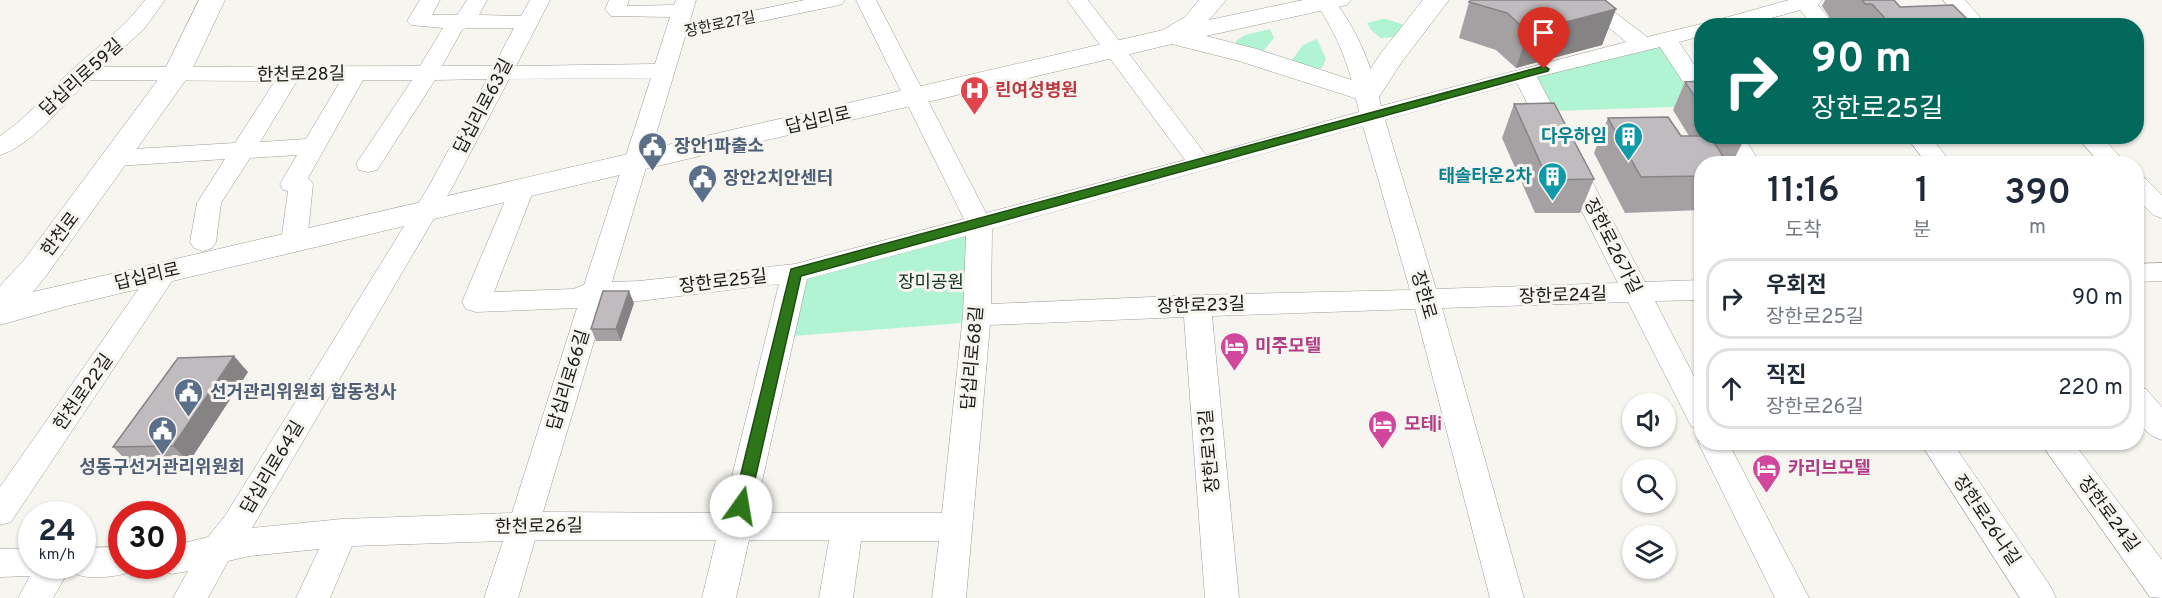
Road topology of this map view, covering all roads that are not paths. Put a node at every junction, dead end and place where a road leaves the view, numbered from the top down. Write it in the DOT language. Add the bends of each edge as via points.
graph roads {
  1 [pos="155,0"];
  2 [pos="212,0"];
  3 [pos="430,0"];
  4 [pos="477,0"];
  5 [pos="540,0"];
  6 [pos="835,0"];
  7 [pos="866,0"];
  8 [pos="1077,0"];
  9 [pos="1213,0"];
  10 [pos="1436,0"];
  11 [pos="1586,0"];
  12 [pos="1953,0"];
  13 [pos="1329,1"];
  14 [pos="1809,1"];
  15 [pos="617,4"];
  16 [pos="684,5"];
  17 [pos="1746,18"];
  18 [pos="1821,18"];
  19 [pos="1970,18"];
  20 [pos="461,22"];
  21 [pos="528,22"];
  22 [pos="1694,32"];
  23 [pos="675,33"];
  24 [pos="1172,36"];
  25 [pos="1666,39"];
  26 [pos="1641,43"];
  27 [pos="1114,50"];
  28 [pos="664,71"];
  29 [pos="82,73"];
  30 [pos="291,73"];
  31 [pos="356,73"];
  32 [pos="426,73"];
  33 [pos="500,73"];
  34 [pos="176,74"];
  35 [pos="1524,74"];
  36 [pos="1694,81"];
  37 [pos="915,97"];
  38 [pos="1369,106"];
  39 [pos="1924,144"];
  40 [pos="2095,144"];
  41 [pos="0,147"];
  42 [pos="314,147"];
  43 [pos="241,151"];
  44 [pos="1933,156"];
  45 [pos="2107,156"];
  46 [pos="117,158"];
  47 [pos="636,162"];
  48 [pos="368,164"];
  49 [pos="1200,164"];
  50 [pos="522,189"];
  51 [pos="2144,192"];
  52 [pos="2162,209"];
  53 [pos="426,211"];
  54 [pos="979,224"];
  55 [pos="202,242"];
  56 [pos="294,242"];
  57 [pos="165,271"];
  58 [pos="795,273"];
  59 [pos="2144,273"];
  60 [pos="2162,273"];
  61 [pos="1694,290"];
  62 [pos="594,292"];
  63 [pos="1637,292"];
  64 [pos="1426,300"];
  65 [pos="1197,305"];
  66 [pos="0,307"];
  67 [pos="0,313"];
  68 [pos="977,315"];
  69 [pos="2145,398"];
  70 [pos="1694,404"];
  71 [pos="2162,428"];
  72 [pos="1717,450"];
  73 [pos="1940,450"];
  74 [pos="2061,450"];
  75 [pos="0,512"];
  76 [pos="524,525"];
  77 [pos="736,527"];
  78 [pos="847,527"];
  79 [pos="955,527"];
  80 [pos="342,533"];
  81 [pos="218,551"];
  82 [pos="186,557"];
  83 [pos="18,562"];
  84 [pos="0,563"];
  85 [pos="47,579"];
  86 [pos="2162,586"];
  87 [pos="35,598"];
  88 [pos="190,598"];
  89 [pos="313,598"];
  90 [pos="501,598"];
  91 [pos="719,598"];
  92 [pos="836,598"];
  93 [pos="949,598"];
  94 [pos="1222,598"];
  95 [pos="1507,598"];
  96 [pos="1792,598"];
  97 [pos="2039,598"];
  1 -- 29 [label="street, 답십리로59길" via="137,26"];
  2 -- 34 [label="main road, 한천로"];
  3 -- 20 [label="street" via="418,21"];
  4 -- 20 [label="street"];
  5 -- 21 [label="street, 답십리로63길"];
  6 -- 23 [label="street, 장한로27길"];
  7 -- 37 [label="street, 답십리로68길"];
  8 -- 27 [label="street"];
  9 -- 24 [label="main road" via="1194,22"];
  10 -- 38 [label="main road" via="1390,59"];
  11 -- 26 [label="street"];
  12 -- 19 [label="street"];
  13 -- 24 [label="main road, 답십리로"];
  13 -- 38 [label="street, 장한로" via="1361,68"];
  14 -- 17 [label="street"];
  14 -- 18 [label="street"];
  15 -- 16 [label="street" via="618,12"];
  16 -- 23 [label="street, 답십리로66길"];
  20 -- 21 [label="street"];
  20 -- 32 [label="street" via="454,26"];
  21 -- 33 [label="street, 답십리로63길"];
  22 -- 25 [label="street, 장한로25길"];
  23 -- 28 [label="street, 답십리로66길"];
  24 -- 27 [label="main road, 답십리로"];
  24 -- 38 [label="main road" via="1248,55"];
  25 -- 26 [label="street, 장한로25길"];
  25 -- 36 [label="street"];
  26 -- 35 [label="street, 장한로25길"];
  27 -- 37 [label="main road, 답십리로"];
  27 -- 49 [label="street"];
  28 -- 33 [label="street, 한천로28길"];
  28 -- 47 [label="street, 답십리로66길"];
  29 -- 34 [label="street, 한천로28길"];
  29 -- 41 [label="street, 답십리로59길" via="22,132"];
  30 -- 31 [label="street, 한천로28길"];
  30 -- 34 [label="street, 한천로28길"];
  30 -- 43 [label="street"];
  31 -- 32 [label="street, 한천로28길"];
  31 -- 42 [label="street"];
  32 -- 33 [label="street, 한천로28길"];
  32 -- 48 [label="street"];
  33 -- 53 [label="street, 답십리로63길"];
  34 -- 46 [label="main road, 한천로"];
  35 -- 38 [label="street, 장한로25길"];
  35 -- 63 [label="street, 장한로26가길"];
  37 -- 47 [label="main road, 답십리로"];
  37 -- 54 [label="street, 답십리로68길"];
  38 -- 49 [label="street, 장한로25길"];
  38 -- 64 [label="street, 장한로"];
  39 -- 44 [label="street"];
  40 -- 45 [label="street"];
  42 -- 43 [label="street"];
  42 -- 56 [label="street" via="292,184 301,184"];
  43 -- 46 [label="street"];
  43 -- 55 [label="street" via="209,203"];
  46 -- 66 [label="main road, 한천로"];
  47 -- 50 [label="main road, 답십리로"];
  47 -- 62 [label="street, 답십리로66길"];
  49 -- 54 [label="street, 장한로25길"];
  50 -- 53 [label="main road, 답십리로"];
  50 -- 62 [label="street" via="476,302 574,299"];
  51 -- 52 [label="street"];
  53 -- 56 [label="main road, 답십리로"];
  53 -- 81 [label="street, 답십리로64길"];
  54 -- 58 [label="street, 장한로25길"];
  54 -- 68 [label="street, 답십리로68길"];
  56 -- 57 [label="main road, 답십리로"];
  57 -- 67 [label="main road, 답십리로"];
  57 -- 75 [label="street, 한천로22길"];
  58 -- 62 [label="street, 장한로25길" via="639,291"];
  58 -- 77 [label="street"];
  59 -- 60 [label="street"];
  61 -- 63 [label="street, 장한로24길"];
  62 -- 76 [label="street, 답십리로66길"];
  63 -- 64 [label="street, 장한로24길"];
  63 -- 70 [label="street, 장한로26가길"];
  64 -- 65 [label="street, 장한로23길"];
  64 -- 95 [label="street, 장한로"];
  65 -- 68 [label="street, 장한로23길"];
  65 -- 94 [label="street, 장한로13길"];
  68 -- 79 [label="street, 답십리로68길"];
  69 -- 71 [label="street"];
  72 -- 96 [label="street"];
  73 -- 97 [label="street, 장한로26나길"];
  74 -- 86 [label="street, 장한로24길"];
  76 -- 77 [label="street, 한천로26길"];
  76 -- 80 [label="street, 한천로26길"];
  76 -- 90 [label="street, 답십리로66길"];
  77 -- 78 [label="street, 한천로26길"];
  77 -- 91 [label="street"];
  78 -- 79 [label="street, 한천로26길"];
  78 -- 92 [label="street"];
  79 -- 93 [label="street, 답십리로68길"];
  80 -- 81 [label="street, 한천로26길" via="250,542"];
  80 -- 89 [label="street"];
  81 -- 82 [label="street, 한천로26길"];
  81 -- 88 [label="street, 답십리로64길"];
  83 -- 84 [label="street"];
  85 -- 87 [label="street"];
}
